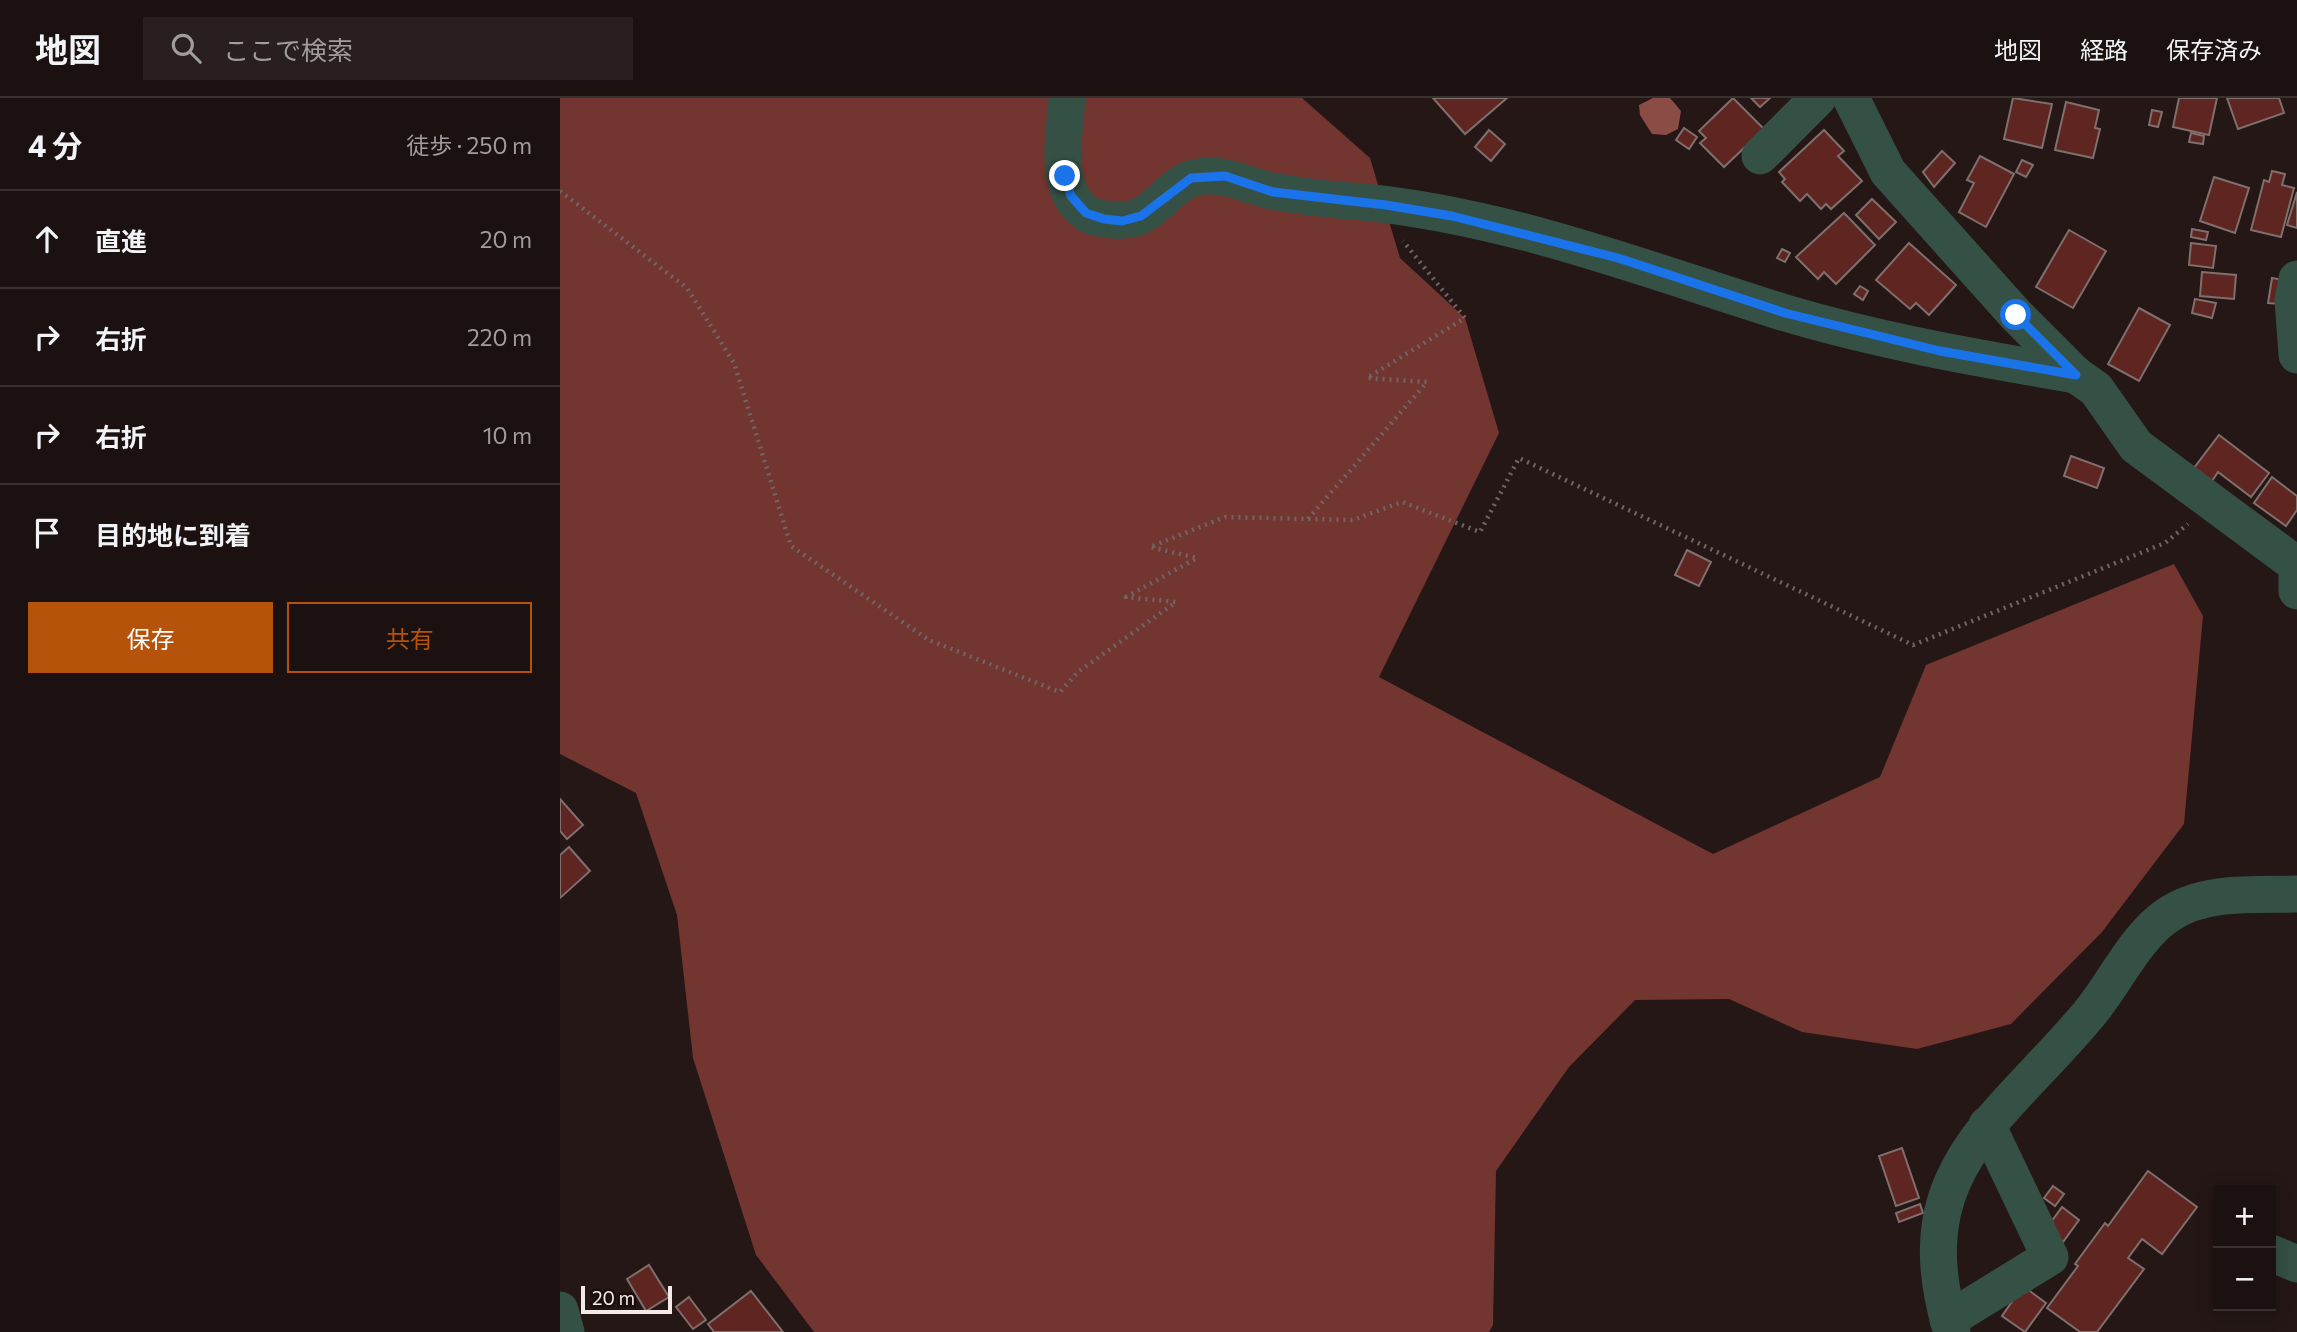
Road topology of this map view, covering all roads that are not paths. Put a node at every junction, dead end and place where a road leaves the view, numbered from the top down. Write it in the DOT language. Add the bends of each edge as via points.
graph roads {
  1 [pos="1068,98"];
  2 [pos="1818,98"];
  3 [pos="1851,98"];
  4 [pos="1760,156"];
  5 [pos="2297,279"];
  6 [pos="2297,355"];
  7 [pos="2076,375"];
  8 [pos="2297,564"];
  9 [pos="2297,591"];
  10 [pos="2297,894"];
  11 [pos="1987,1125"];
  12 [pos="2276,1255"];
  13 [pos="2297,1264"];
  14 [pos="560,1311"];
  15 [pos="1950,1326"];
  16 [pos="566,1332"];
  1 -- 7 [label="street" via="1065,176 1071,196 1086,213 1104,219 1141,216 1191,178 1225,176 1273,192 1452,216 1618,258 1798,316 1940,351"];
  2 -- 4 [label="street"];
  3 -- 7 [label="street" via="1888,172"];
  5 -- 6 [label="street" via="2293,300"];
  7 -- 8 [label="street" via="2096,389 2136,446"];
  8 -- 9 [label="street"];
  10 -- 11 [label="street" via="2196,900 2169,914 2148,930 2101,1000"];
  11 -- 15 [label="street" via="1958,1165 1941,1215 1940,1295"];
  11 -- 15 [label="street" via="2050,1257"];
  12 -- 13 [label="street"];
  14 -- 16 [label="street"];
}
